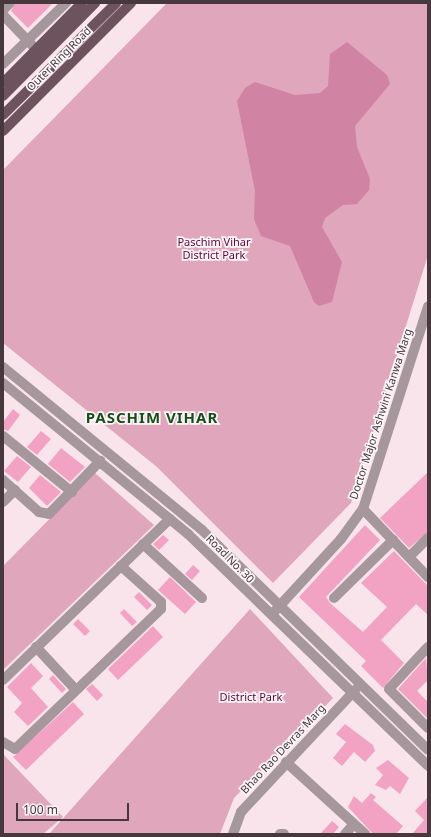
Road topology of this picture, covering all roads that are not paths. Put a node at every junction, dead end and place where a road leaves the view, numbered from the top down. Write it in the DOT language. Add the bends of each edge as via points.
graph roads {
  1 [pos="10,3"];
  2 [pos="66,3"];
  3 [pos="82,3"];
  4 [pos="96,3"];
  5 [pos="116,3"];
  6 [pos="132,3"];
  7 [pos="3,10"];
  8 [pos="3,15"];
  9 [pos="27,40"];
  10 [pos="36,49"];
  11 [pos="3,64"];
  12 [pos="3,83"];
  13 [pos="3,96"];
  14 [pos="3,115"];
  15 [pos="3,131"];
  16 [pos="428,308"];
  17 [pos="3,367"];
  18 [pos="3,383"];
  19 [pos="3,436"];
  20 [pos="100,461"];
  21 [pos="3,480"];
  22 [pos="15,490"];
  23 [pos="72,492"];
  24 [pos="3,502"];
  25 [pos="363,509"];
  26 [pos="170,519"];
  27 [pos="428,538"];
  28 [pos="393,540"];
  29 [pos="143,544"];
  30 [pos="409,557"];
  31 [pos="121,566"];
  32 [pos="428,577"];
  33 [pos="202,598"];
  34 [pos="334,598"];
  35 [pos="278,607"];
  36 [pos="270,616"];
  37 [pos="36,647"];
  38 [pos="428,647"];
  39 [pos="3,680"];
  40 [pos="360,685"];
  41 [pos="75,689"];
  42 [pos="351,694"];
  43 [pos="428,728"];
  44 [pos="3,742"];
  45 [pos="428,750"];
  46 [pos="286,762"];
  47 [pos="428,766"];
  48 [pos="354,824"];
  49 [pos="233,834"];
  50 [pos="280,834"];
  51 [pos="284,834"];
  52 [pos="345,834"];
  53 [pos="365,834"];
  1 -- 7 [label="street"];
  2 -- 9 [label="street"];
  3 -- 10 [label="main road, Outer Ring Road"];
  4 -- 13 [label="main road"];
  5 -- 14 [label="main road"];
  6 -- 15 [label="main road, Outer Ring Road"];
  8 -- 9 [label="street"];
  9 -- 10 [label="street"];
  9 -- 11 [label="street"];
  10 -- 12 [label="main road, Outer Ring Road"];
  16 -- 25 [label="street, Doctor Major Ashwini Kanwa Marg"];
  17 -- 35 [label="street, Road No. 30" via="202,530"];
  18 -- 20 [label="street, Road No. 30"];
  19 -- 23 [label="street"];
  20 -- 23 [label="street"];
  20 -- 26 [label="street, Road No. 30"];
  21 -- 22 [label="street"];
  22 -- 23 [label="street" via="39,512 49,514"];
  22 -- 24 [label="street"];
  25 -- 28 [label="street"];
  25 -- 35 [label="street, Doctor Major Ashwini Kanwa Marg" via="341,539"];
  26 -- 29 [label="street"];
  26 -- 36 [label="street, Road No. 30"];
  27 -- 30 [label="street"];
  28 -- 30 [label="street"];
  28 -- 34 [label="street"];
  29 -- 31 [label="street"];
  29 -- 33 [label="street"];
  30 -- 32 [label="street"];
  31 -- 37 [label="street"];
  31 -- 41 [label="street" via="162,606"];
  35 -- 36 [label="street, Doctor Major Ashwini Kanwa Marg"];
  35 -- 40 [label="street, Road No. 30"];
  36 -- 42 [label="street, Road No. 30"];
  37 -- 39 [label="street"];
  37 -- 41 [label="street"];
  38 -- 43 [label="street" via="389,688"];
  40 -- 42 [label="street, Bhao Rao Devras Marg"];
  40 -- 45 [label="street, Road No. 30"];
  41 -- 44 [label="street" via="15,749"];
  42 -- 46 [label="street, Bhao Rao Devras Marg"];
  42 -- 47 [label="street, Road No. 30"];
  46 -- 48 [label="street"];
  46 -- 49 [label="street, Bhao Rao Devras Marg" via="241,812"];
  48 -- 52 [label="street"];
  48 -- 53 [label="street"];
  50 -- 51 [label="street"];
}
